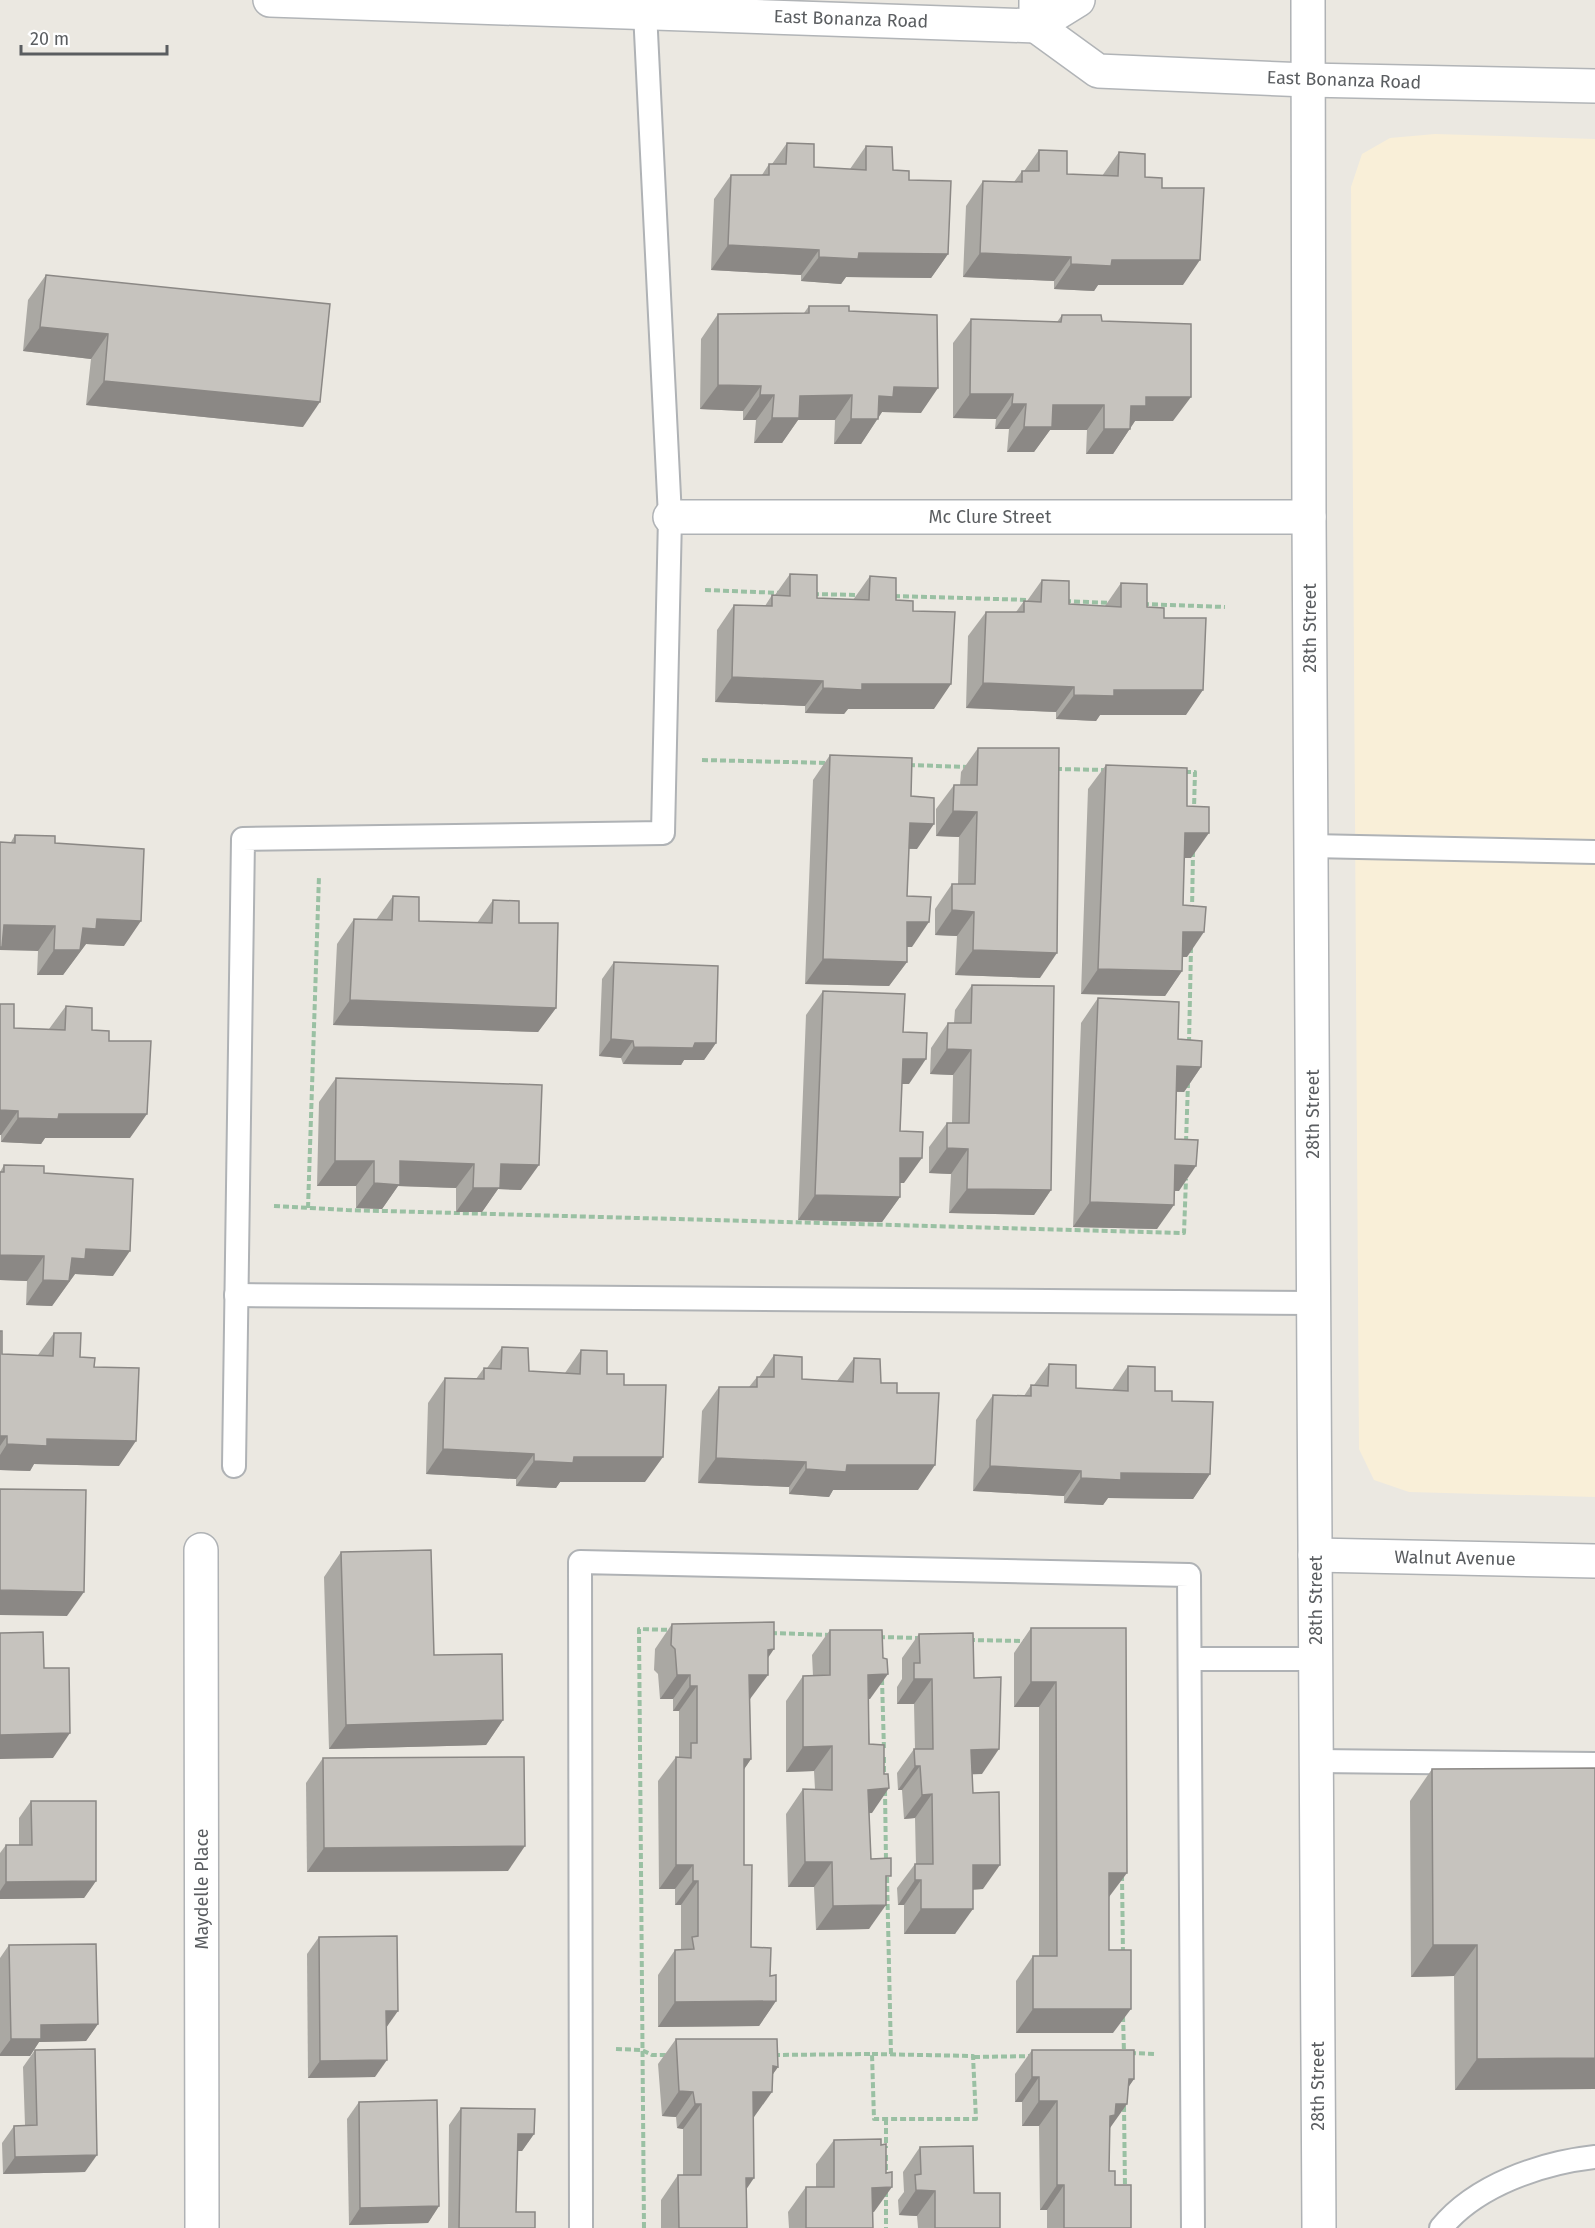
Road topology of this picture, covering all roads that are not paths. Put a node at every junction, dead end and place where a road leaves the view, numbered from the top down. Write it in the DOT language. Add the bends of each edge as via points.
graph roads {
  1 [pos="270,0"];
  2 [pos="1078,0"];
  3 [pos="1308,0"];
  4 [pos="364,2"];
  5 [pos="461,3"];
  6 [pos="826,9"];
  7 [pos="645,12"];
  8 [pos="1036,13"];
  9 [pos="1307,80"];
  10 [pos="1595,86"];
  11 [pos="670,517"];
  12 [pos="1309,517"];
  13 [pos="1311,846"];
  14 [pos="1595,852"];
  15 [pos="236,1295"];
  16 [pos="1314,1303"];
  17 [pos="234,1466"];
  18 [pos="201,1550"];
  19 [pos="1316,1555"];
  20 [pos="1595,1561"];
  21 [pos="1190,1659"];
  22 [pos="1316,1659"];
  23 [pos="1317,1761"];
  24 [pos="1595,1764"];
  25 [pos="1595,2157"];
  26 [pos="202,2228"];
  27 [pos="581,2228"];
  28 [pos="1193,2228"];
  29 [pos="1319,2228"];
  30 [pos="1441,2228"];
  1 -- 4 [label="street, East Bonanza Road"];
  2 -- 8 [label="street"];
  3 -- 9 [label="street, 28th Street"];
  4 -- 5 [label="street, East Bonanza Road"];
  5 -- 7 [label="street, East Bonanza Road"];
  6 -- 7 [label="street, East Bonanza Road"];
  6 -- 8 [label="street, East Bonanza Road"];
  7 -- 11 [label="lane"];
  8 -- 9 [label="street, East Bonanza Road" via="1098,71"];
  9 -- 10 [label="street, East Bonanza Road"];
  9 -- 12 [label="street, 28th Street"];
  11 -- 12 [label="street, Mc Clure Street"];
  11 -- 15 [label="lane" via="663,834 243,839"];
  12 -- 13 [label="street, 28th Street"];
  13 -- 14 [label="lane"];
  13 -- 16 [label="street, 28th Street"];
  15 -- 16 [label="lane"];
  15 -- 17 [label="lane"];
  16 -- 19 [label="street, 28th Street"];
  18 -- 26 [label="street, Maydelle Place"];
  19 -- 20 [label="street, Walnut Avenue"];
  19 -- 22 [label="street, 28th Street"];
  21 -- 22 [label="lane"];
  21 -- 27 [label="lane" via="1189,1575 579,1562"];
  21 -- 28 [label="lane"];
  22 -- 23 [label="street, 28th Street"];
  23 -- 24 [label="lane"];
  23 -- 29 [label="street, 28th Street"];
  25 -- 30 [label="lane" via="1565,2160 1522,2173 1468,2203"];
}
